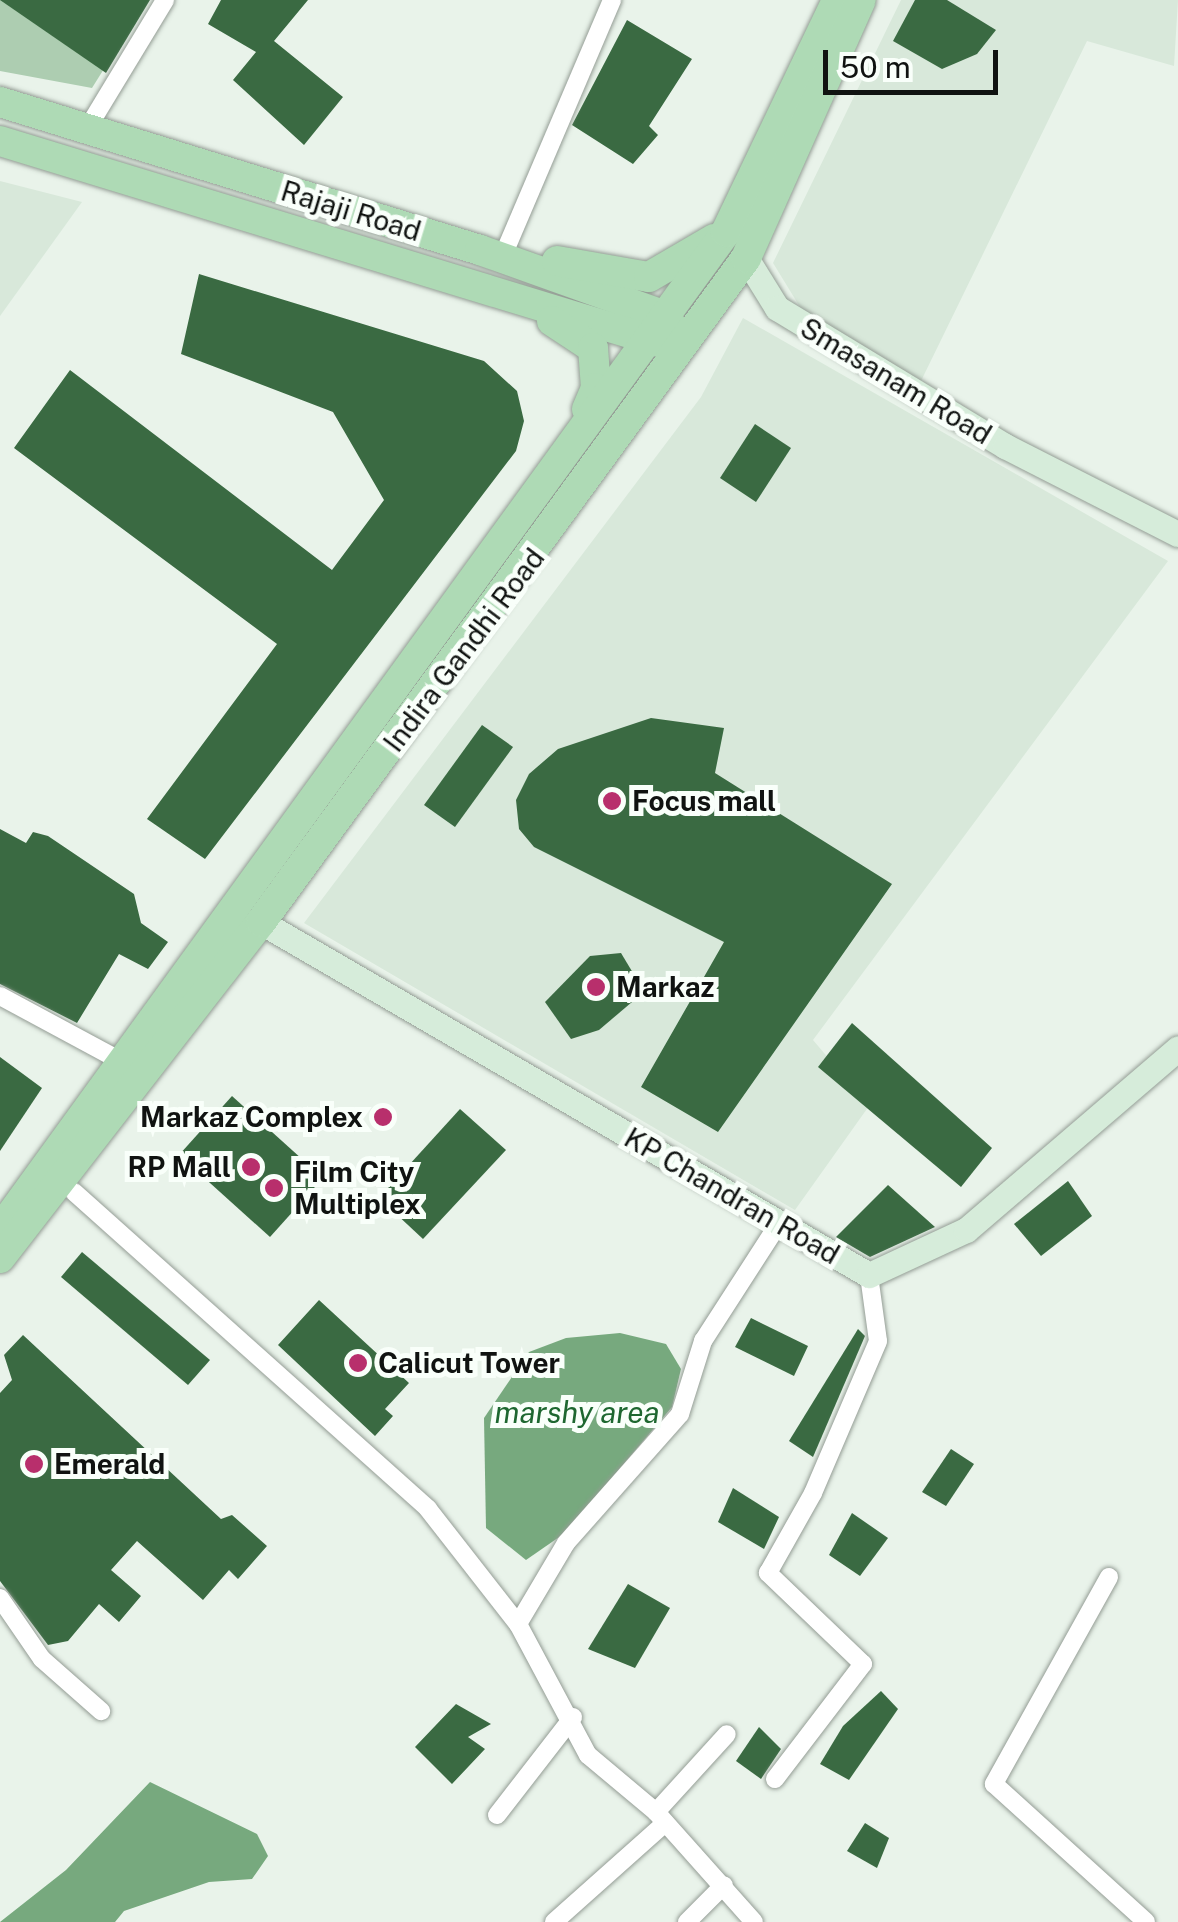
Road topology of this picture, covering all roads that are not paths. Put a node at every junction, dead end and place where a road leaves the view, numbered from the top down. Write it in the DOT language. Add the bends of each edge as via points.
graph roads {
  1 [pos="165,0"];
  2 [pos="612,0"];
  3 [pos="838,0"];
  4 [pos="861,0"];
  5 [pos="0,102"];
  6 [pos="90,124"];
  7 [pos="0,141"];
  8 [pos="726,232"];
  9 [pos="492,250"];
  10 [pos="746,258"];
  11 [pos="470,280"];
  12 [pos="656,329"];
  13 [pos="685,347"];
  14 [pos="567,448"];
  15 [pos="1178,534"];
  16 [pos="261,922"];
  17 [pos="0,996"];
  18 [pos="1178,1048"];
  19 [pos="119,1060"];
  20 [pos="92,1119"];
  21 [pos="74,1192"];
  22 [pos="0,1210"];
  23 [pos="777,1226"];
  24 [pos="0,1230"];
  25 [pos="0,1258"];
  26 [pos="870,1275"];
  27 [pos="0,1283"];
  28 [pos="1109,1577"];
  29 [pos="0,1598"];
  30 [pos="518,1624"];
  31 [pos="101,1711"];
  32 [pos="573,1717"];
  33 [pos="727,1734"];
  34 [pos="776,1779"];
  35 [pos="498,1816"];
  36 [pos="660,1818"];
  37 [pos="724,1885"];
  38 [pos="554,1922"];
  39 [pos="686,1922"];
  40 [pos="754,1922"];
  41 [pos="1146,1922"];
  1 -- 6 [label="street"];
  2 -- 9 [label="street"];
  3 -- 8 [label="main road, Indira Gandhi Road"];
  4 -- 10 [label="main road, Indira Gandhi Road"];
  5 -- 6 [label="main road, Rajaji Road"];
  6 -- 9 [label="main road, Rajaji Road" via="194,164"];
  7 -- 11 [label="main road"];
  8 -- 9 [label="main road" via="649,277"];
  8 -- 12 [label="main road, Indira Gandhi Road"];
  9 -- 12 [label="main road, Rajaji Road"];
  10 -- 13 [label="main road, Indira Gandhi Road"];
  10 -- 15 [label="street, Smasanam Road" via="777,308 1067,482"];
  11 -- 12 [label="main road"];
  11 -- 14 [label="main road" via="572,329 593,348 596,388"];
  12 -- 13 [label="main road"];
  12 -- 14 [label="main road, Indira Gandhi Road"];
  13 -- 16 [label="main road, Indira Gandhi Road"];
  14 -- 19 [label="main road, Indira Gandhi Road"];
  16 -- 20 [label="main road, Indira Gandhi Road"];
  16 -- 23 [label="street, KP Chandran Road"];
  17 -- 19 [label="street"];
  18 -- 26 [label="street, KP Chandran Road" via="966,1230"];
  19 -- 20 [label="main road, Indira Gandhi Road"];
  20 -- 21 [label="main road"];
  20 -- 22 [label="main road"];
  20 -- 24 [label="main road, Indira Gandhi Road"];
  20 -- 25 [label="main road, Indira Gandhi Road"];
  21 -- 27 [label="main road"];
  21 -- 30 [label="street" via="428,1510"];
  23 -- 26 [label="street, KP Chandran Road"];
  23 -- 30 [label="street" via="703,1341 680,1414 566,1544"];
  26 -- 34 [label="street" via="878,1341 813,1493 768,1573 863,1664"];
  28 -- 41 [label="street" via="994,1784"];
  29 -- 31 [label="street" via="42,1659"];
  30 -- 32 [label="street"];
  32 -- 35 [label="street"];
  32 -- 36 [label="street" via="588,1756"];
  33 -- 36 [label="street"];
  36 -- 37 [label="street"];
  36 -- 38 [label="street"];
  37 -- 39 [label="street"];
  37 -- 40 [label="street"];
}
